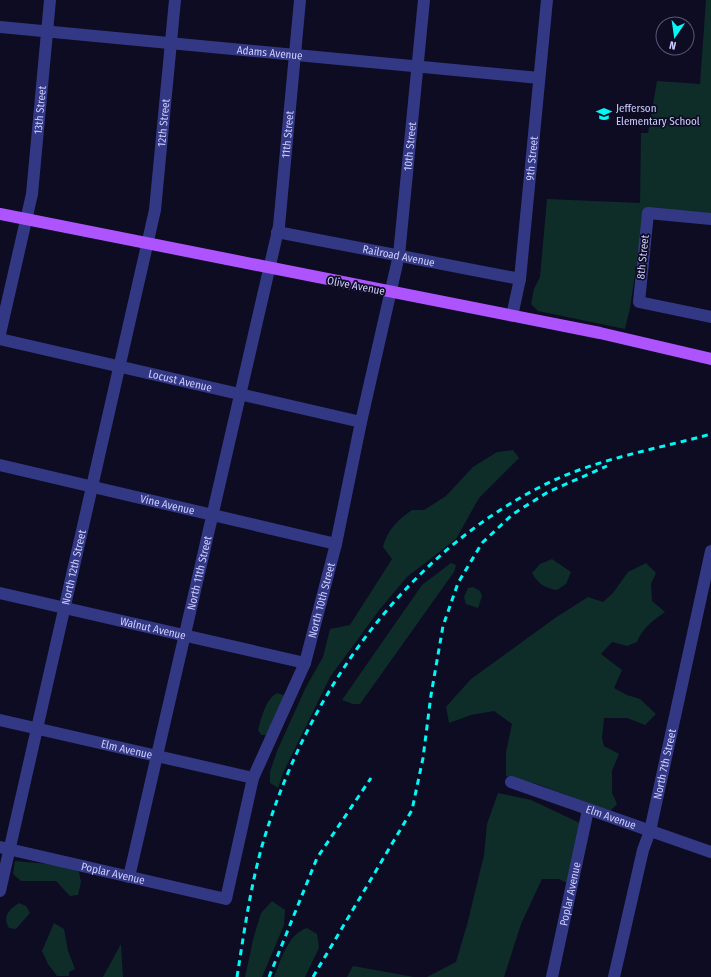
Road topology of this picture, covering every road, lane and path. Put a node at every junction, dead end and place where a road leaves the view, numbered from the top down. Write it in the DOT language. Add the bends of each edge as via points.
graph roads {
  1 [pos="50,0"];
  2 [pos="175,0"];
  3 [pos="300,0"];
  4 [pos="424,0"];
  5 [pos="547,0"];
  6 [pos="0,27"];
  7 [pos="47,32"];
  8 [pos="171,43"];
  9 [pos="294,55"];
  10 [pos="418,67"];
  11 [pos="539,78"];
  12 [pos="0,214"];
  13 [pos="711,219"];
  14 [pos="26,220"];
  15 [pos="277,232"];
  16 [pos="148,244"];
  17 [pos="399,255"];
  18 [pos="269,269"];
  19 [pos="520,279"];
  20 [pos="390,292"];
  21 [pos="512,316"];
  22 [pos="711,317"];
  23 [pos="0,334"];
  24 [pos="0,339"];
  25 [pos="711,359"];
  26 [pos="120,367"];
  27 [pos="240,394"];
  28 [pos="361,422"];
  29 [pos="0,465"];
  30 [pos="92,487"];
  31 [pos="212,515"];
  32 [pos="336,544"];
  33 [pos="711,551"];
  34 [pos="708,580"];
  35 [pos="0,593"];
  36 [pos="64,608"];
  37 [pos="185,636"];
  38 [pos="305,663"];
  39 [pos="0,720"];
  40 [pos="36,729"];
  41 [pos="157,756"];
  42 [pos="253,778"];
  43 [pos="511,782"];
  44 [pos="588,810"];
  45 [pos="650,831"];
  46 [pos="4,848"];
  47 [pos="711,852"];
  48 [pos="130,877"];
  49 [pos="0,891"];
  50 [pos="226,899"];
  51 [pos="552,977"];
  52 [pos="614,977"];
  1 -- 7 [label="street, 13th Street"];
  2 -- 8 [label="street, 12th Street"];
  3 -- 9 [label="street, 11th Street"];
  4 -- 10 [label="street, 10th Street"];
  5 -- 11 [label="street, 9th Street"];
  6 -- 7 [label="street, Adams Avenue"];
  7 -- 8 [label="street, Adams Avenue"];
  7 -- 14 [label="street, 13th Street" via="32,194"];
  8 -- 9 [label="street, Adams Avenue"];
  8 -- 16 [label="street, 12th Street" via="155,210"];
  9 -- 10 [label="street, Adams Avenue"];
  9 -- 15 [label="street, 11th Street"];
  10 -- 11 [label="street, Adams Avenue"];
  10 -- 17 [label="street, 10th Street"];
  11 -- 19 [label="street, 9th Street"];
  12 -- 14 [label="main road, Olive Avenue"];
  13 -- 22 [label="street, 8th Street" via="648,213 639,302"];
  14 -- 16 [label="main road, Olive Avenue"];
  14 -- 23 [label="street, 13th Street"];
  15 -- 17 [label="street, Railroad Avenue"];
  15 -- 18 [label="street, 11th Street"];
  16 -- 18 [label="main road, Olive Avenue"];
  16 -- 26 [label="street, North 12th Street"];
  17 -- 19 [label="street, Railroad Avenue"];
  17 -- 20 [label="street, 10th Street"];
  18 -- 20 [label="main road, Olive Avenue"];
  18 -- 27 [label="street, North 11th Street"];
  19 -- 21 [label="street, 9th Street"];
  20 -- 21 [label="main road, Olive Avenue"];
  20 -- 28 [label="street, North 10th Street"];
  21 -- 25 [label="main road, Olive Avenue" via="631,339"];
  24 -- 26 [label="street, Locust Avenue"];
  26 -- 27 [label="street, Locust Avenue"];
  26 -- 30 [label="street, North 12th Street"];
  27 -- 28 [label="street, Locust Avenue"];
  27 -- 31 [label="street, North 11th Street"];
  28 -- 32 [label="street, North 10th Street"];
  29 -- 30 [label="street, Vine Avenue"];
  30 -- 31 [label="street, Vine Avenue"];
  30 -- 36 [label="street, North 12th Street"];
  31 -- 32 [label="street, Vine Avenue"];
  31 -- 37 [label="street, North 11th Street"];
  32 -- 38 [label="street, North 10th Street"];
  33 -- 34 [label="street, North 7th Street"];
  34 -- 45 [label="street, North 7th Street"];
  35 -- 36 [label="street, Walnut Avenue"];
  36 -- 37 [label="street, Walnut Avenue"];
  36 -- 40 [label="street, North 12th Street"];
  37 -- 38 [label="street, Walnut Avenue"];
  37 -- 41 [label="street, North 11th Street"];
  38 -- 42 [label="street, North 10th Street"];
  39 -- 40 [label="street, Elm Avenue"];
  40 -- 41 [label="street, Elm Avenue"];
  40 -- 46 [label="street, North 12th Street"];
  41 -- 42 [label="street, Elm Avenue"];
  41 -- 48 [label="street, North 11th Street"];
  42 -- 50 [label="street, North 10th Street"];
  43 -- 44 [label="street, Elm Avenue"];
  44 -- 45 [label="street, Elm Avenue"];
  44 -- 51 [label="street, Poplar Avenue"];
  45 -- 47 [label="street, Elm Avenue"];
  45 -- 52 [label="street, North 7th Street"];
  46 -- 48 [label="street, Poplar Avenue"];
  46 -- 49 [label="street, North 12th Street"];
  48 -- 50 [label="street, Poplar Avenue"];
}
